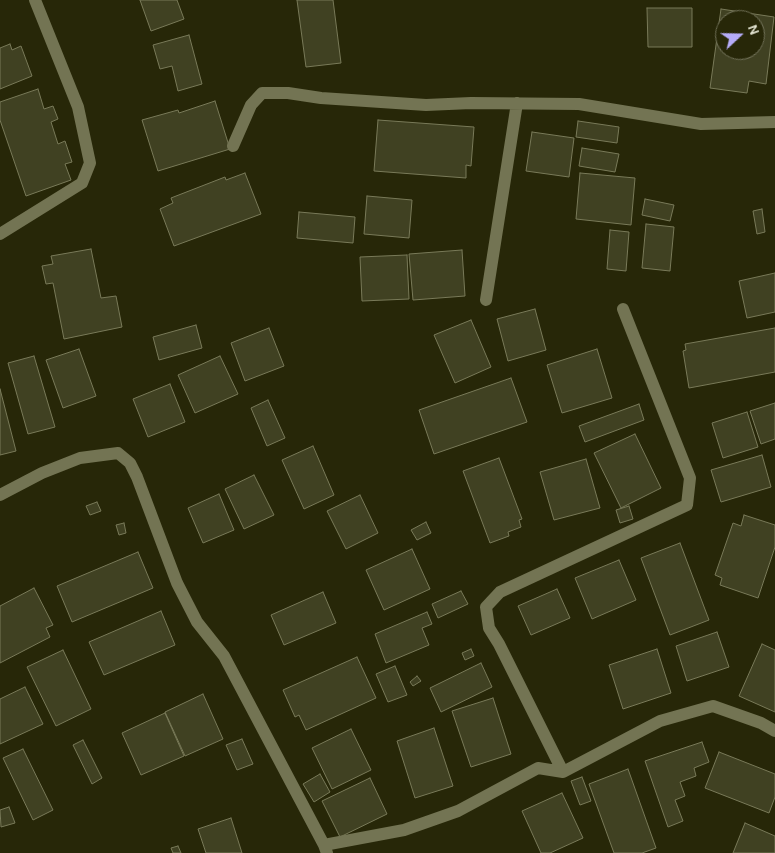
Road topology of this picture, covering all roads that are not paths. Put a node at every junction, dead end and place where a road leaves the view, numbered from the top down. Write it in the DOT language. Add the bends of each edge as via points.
graph roads {
  1 [pos="35,0"];
  2 [pos="517,104"];
  3 [pos="775,122"];
  4 [pos="234,146"];
  5 [pos="0,234"];
  6 [pos="486,300"];
  7 [pos="623,308"];
  8 [pos="0,495"];
  9 [pos="775,731"];
  10 [pos="563,772"];
  11 [pos="326,849"];
  1 -- 5 [label="street" via="78,107 90,163 82,183"];
  2 -- 3 [label="street" via="579,104 701,124"];
  2 -- 4 [label="street" via="426,105 320,98 288,92 262,93 251,104"];
  2 -- 6 [label="street"];
  7 -- 10 [label="street" via="690,478 687,505 500,592 486,608 490,628"];
  8 -- 11 [label="street" via="80,458 118,452 130,463 177,583 197,622 224,656"];
  9 -- 10 [label="street" via="762,723 713,706 660,721"];
  10 -- 11 [label="street" via="538,768 458,811 404,830"];
}
